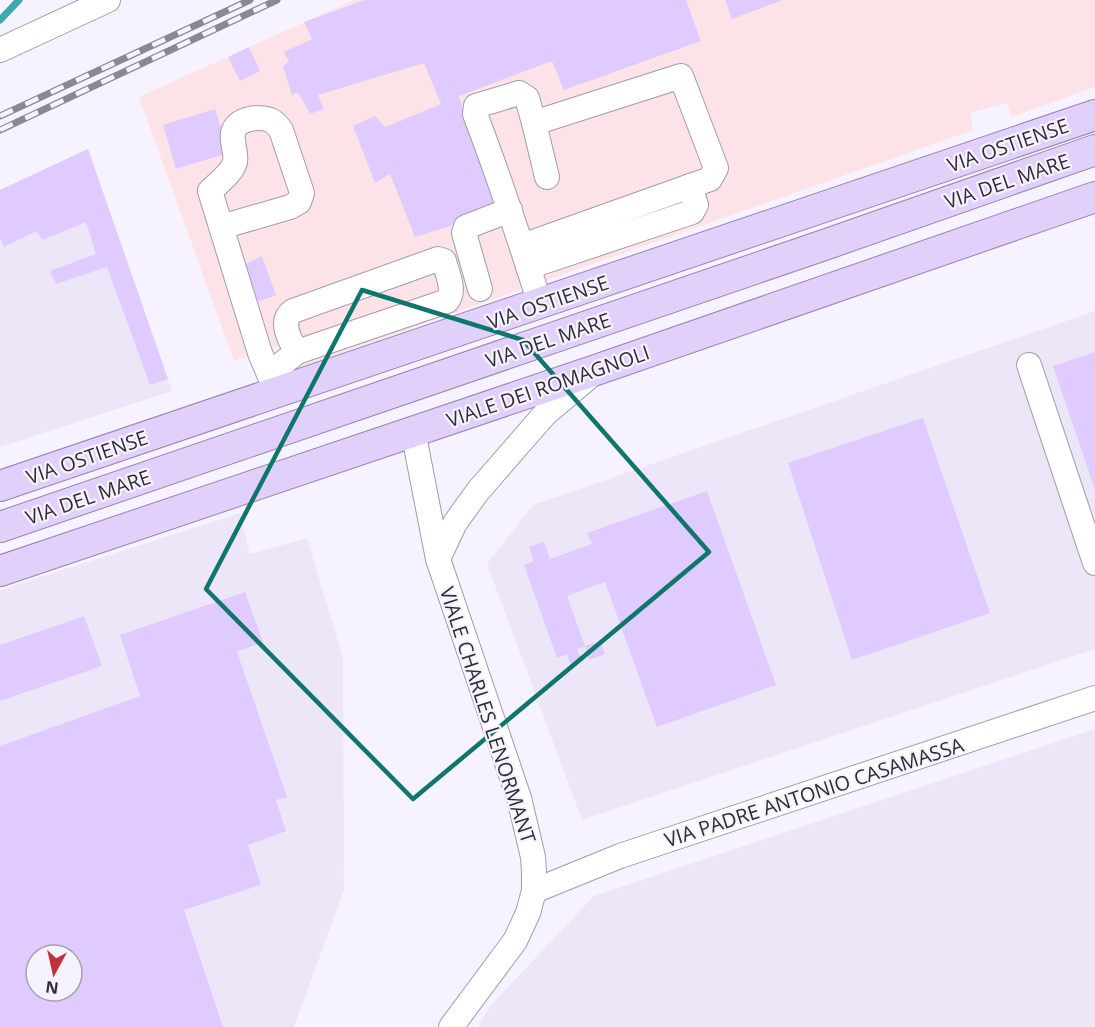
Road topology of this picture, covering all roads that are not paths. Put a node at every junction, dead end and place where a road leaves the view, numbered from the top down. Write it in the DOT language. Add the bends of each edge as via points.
graph roads {
  1 [pos="93,3"];
  2 [pos="0,50"];
  3 [pos="1095,115"];
  4 [pos="534,123"];
  5 [pos="1095,150"];
  6 [pos="548,177"];
  7 [pos="1095,197"];
  8 [pos="507,201"];
  9 [pos="221,227"];
  10 [pos="525,257"];
  11 [pos="480,289"];
  12 [pos="540,304"];
  13 [pos="297,352"];
  14 [pos="1029,365"];
  15 [pos="596,370"];
  16 [pos="273,383"];
  17 [pos="413,431"];
  18 [pos="0,486"];
  19 [pos="0,527"];
  20 [pos="438,559"];
  21 [pos="1095,563"];
  22 [pos="0,570"];
  23 [pos="1095,698"];
  24 [pos="534,891"];
  25 [pos="451,1027"];
  1 -- 2 [label="street"];
  3 -- 12 [label="main road, VIA OSTIENSE"];
  4 -- 6 [label="street"];
  4 -- 8 [label="street" via="527,98 519,93 476,106 475,114"];
  4 -- 10 [label="street" via="681,76 716,168 710,179"];
  5 -- 19 [label="main road, VIA DEL MARE"];
  7 -- 15 [label="main road, VIALE DEI ROMAGNOLI"];
  8 -- 10 [label="street"];
  8 -- 11 [label="street" via="466,227 464,233"];
  9 -- 9 [label="street" via="210,191 235,161 233,132 249,119 268,119 281,130 302,193 299,202"];
  9 -- 16 [label="street"];
  10 -- 12 [label="street"];
  12 -- 16 [label="main road, VIA OSTIENSE"];
  13 -- 13 [label="street" via="447,301 452,291 444,261 438,259 288,314 288,337"];
  13 -- 16 [label="street"];
  14 -- 21 [label="street"];
  15 -- 17 [label="main road, VIALE DEI ROMAGNOLI"];
  15 -- 20 [label="street" via="545,414 478,491 455,523"];
  16 -- 18 [label="main road, VIA OSTIENSE"];
  17 -- 20 [label="street, VIALE CHARLES LENORMANT"];
  17 -- 22 [label="main road, VIALE DEI ROMAGNOLI"];
  20 -- 24 [label="street, VIALE CHARLES LENORMANT" via="519,798 533,857"];
  23 -- 24 [label="street, VIA PADRE ANTONIO CASAMASSA" via="620,856"];
  24 -- 25 [label="street, VIALE CHARLES LENORMANT" via="515,941"];
}
